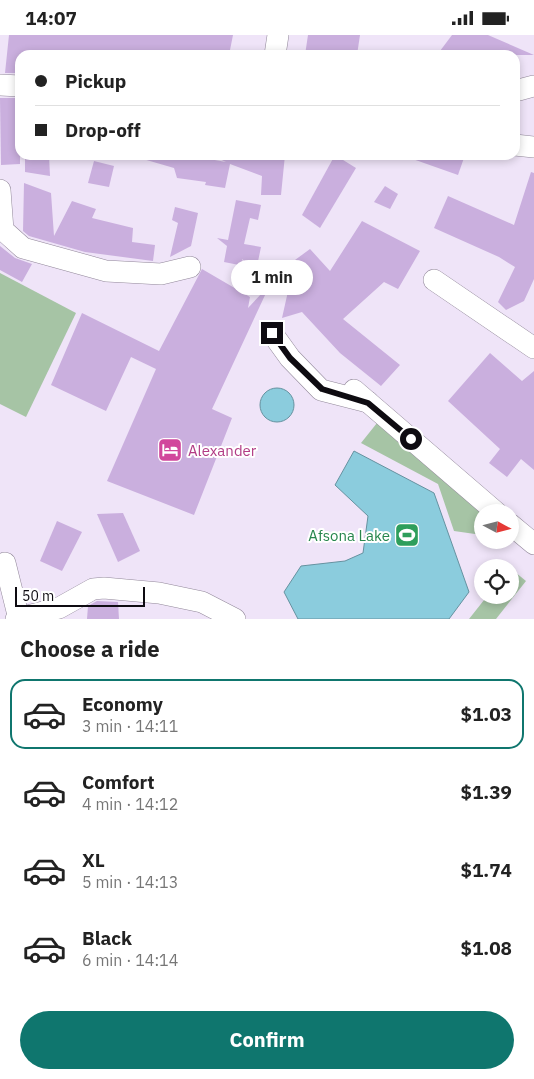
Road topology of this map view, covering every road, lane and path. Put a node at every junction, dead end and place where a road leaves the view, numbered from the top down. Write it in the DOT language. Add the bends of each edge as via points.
graph roads {
  1 [pos="278,35"];
  2 [pos="276,50"];
  3 [pos="0,85"];
  4 [pos="15,86"];
  5 [pos="534,86"];
  6 [pos="520,90"];
  7 [pos="520,146"];
  8 [pos="534,147"];
  9 [pos="0,190"];
  10 [pos="190,267"];
  11 [pos="434,280"];
  12 [pos="272,333"];
  13 [pos="534,348"];
  14 [pos="487,504"];
  15 [pos="519,532"];
  16 [pos="534,545"];
  17 [pos="5,563"];
  18 [pos="18,619"];
  19 [pos="236,619"];
  1 -- 2 [label="street"];
  3 -- 4 [label="street"];
  5 -- 6 [label="street"];
  7 -- 8 [label="street"];
  9 -- 10 [label="street" via="3,230 23,248 106,271 161,274"];
  11 -- 13 [label="street"];
  12 -- 14 [label="street" via="290,358 322,389 361,396"];
  15 -- 16 [label="street"];
  17 -- 18 [label="street"];
  18 -- 19 [label="street" via="59,608 93,589 104,587 202,602"];
}
